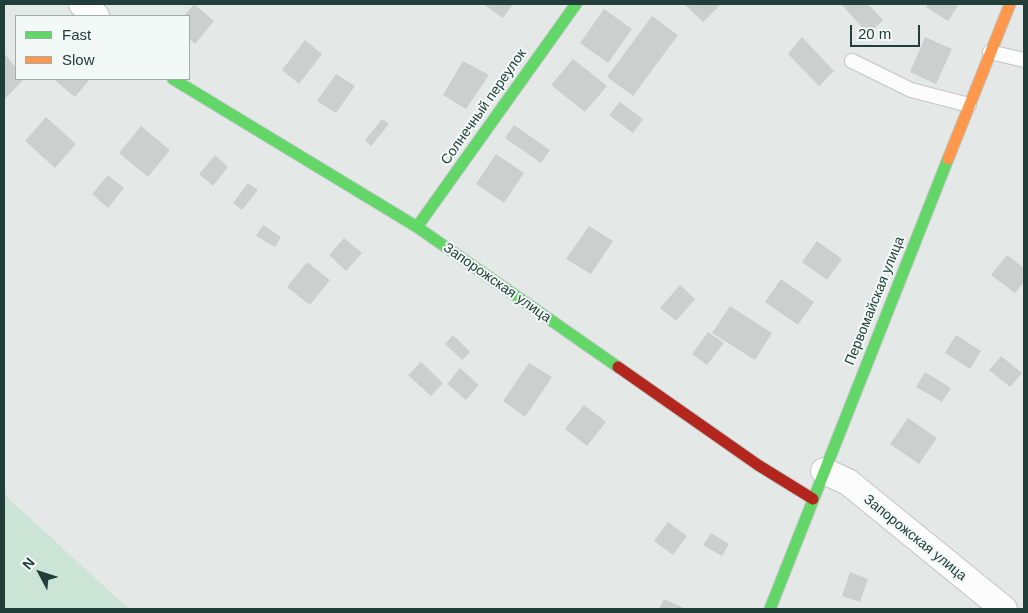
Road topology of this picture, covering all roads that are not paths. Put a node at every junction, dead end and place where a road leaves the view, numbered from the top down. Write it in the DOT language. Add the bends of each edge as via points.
graph roads {
  1 [pos="82,4"];
  2 [pos="576,4"];
  3 [pos="1010,4"];
  4 [pos="95,15"];
  5 [pos="990,52"];
  6 [pos="852,60"];
  7 [pos="1024,60"];
  8 [pos="175,80"];
  9 [pos="969,105"];
  10 [pos="417,227"];
  11 [pos="824,471"];
  12 [pos="813,499"];
  13 [pos="770,609"];
  14 [pos="1004,609"];
  1 -- 4 [label="street"];
  2 -- 10 [label="street, Солнечный переулок"];
  3 -- 5 [label="street, Первомайская улица"];
  5 -- 7 [label="lane"];
  5 -- 9 [label="street, Первомайская улица"];
  6 -- 9 [label="lane" via="911,90"];
  8 -- 10 [label="street, Запорожская улица"];
  9 -- 11 [label="street, Первомайская улица"];
  10 -- 12 [label="street, Запорожская улица" via="758,465"];
  11 -- 12 [label="street, Первомайская улица"];
  11 -- 14 [label="street, Запорожская улица" via="848,482"];
  12 -- 13 [label="street, Первомайская улица"];
}
